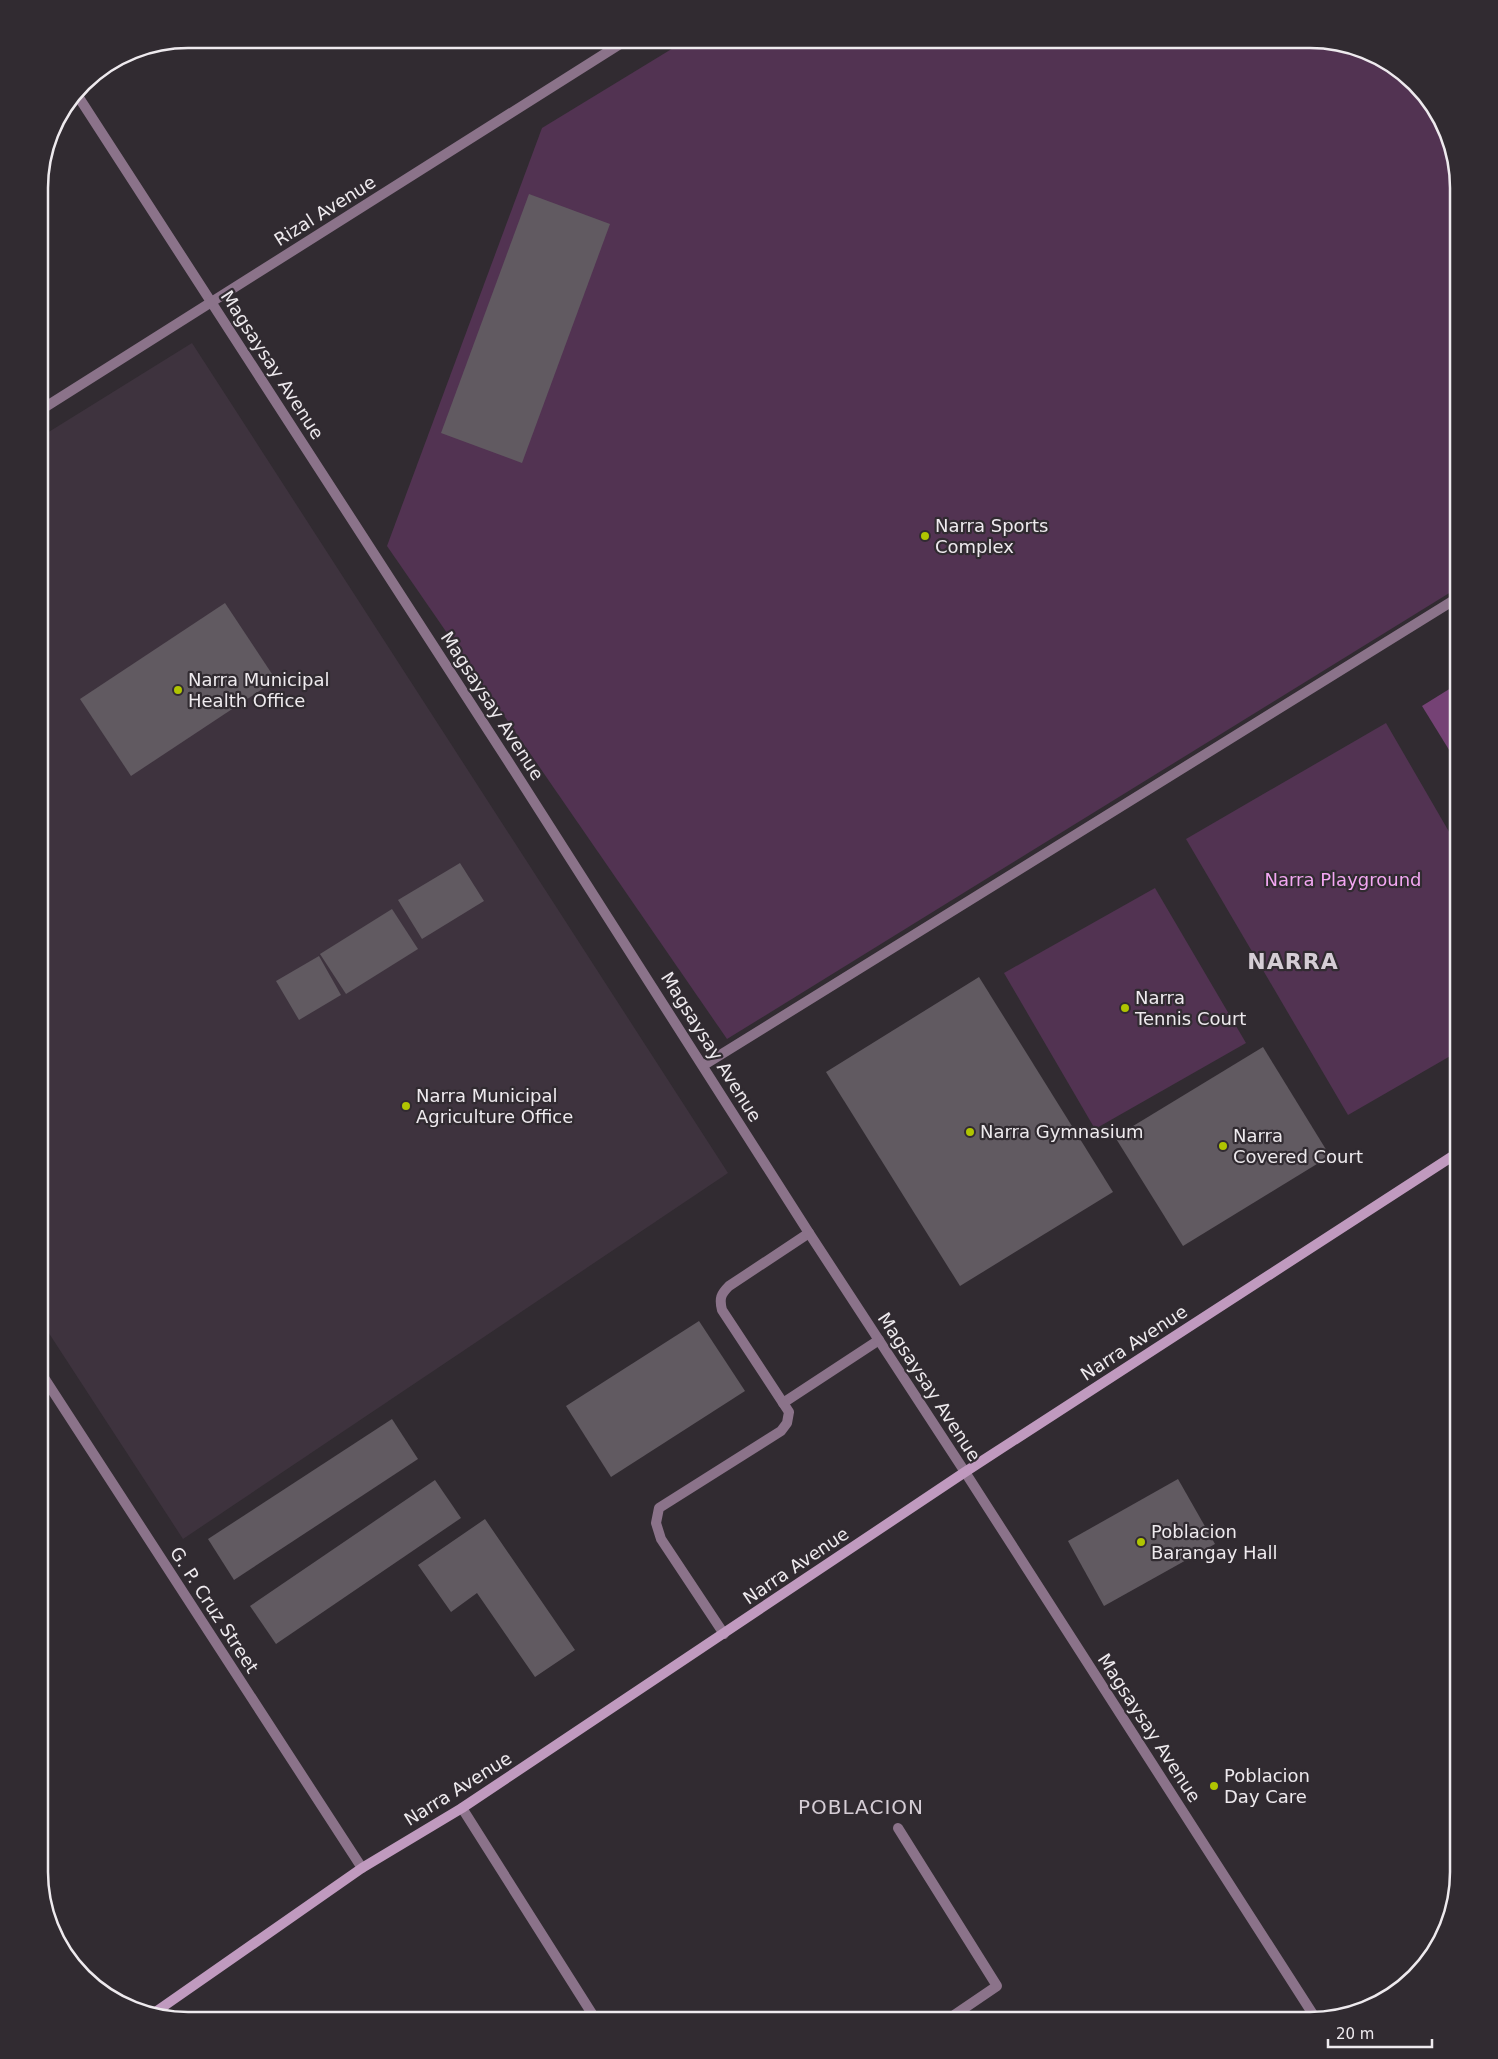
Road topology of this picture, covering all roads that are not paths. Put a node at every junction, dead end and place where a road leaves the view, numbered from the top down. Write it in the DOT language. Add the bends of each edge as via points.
graph roads {
  1 [pos="614,48"];
  2 [pos="80,98"];
  3 [pos="212,302"];
  4 [pos="48,405"];
  5 [pos="1450,603"];
  6 [pos="704,1065"];
  7 [pos="1450,1158"];
  8 [pos="809,1233"];
  9 [pos="879,1340"];
  10 [pos="48,1384"];
  11 [pos="783,1403"];
  12 [pos="965,1472"];
  13 [pos="724,1634"];
  14 [pos="462,1808"];
  15 [pos="898,1828"];
  16 [pos="362,1868"];
  17 [pos="159,2009"];
  18 [pos="591,2011"];
  19 [pos="959,2012"];
  20 [pos="1311,2012"];
  1 -- 3 [label="street, Rizal Avenue"];
  2 -- 3 [label="street, Magsaysay Avenue"];
  3 -- 4 [label="street, Rizal Avenue"];
  3 -- 6 [label="street, Magsaysay Avenue"];
  5 -- 6 [label="street"];
  6 -- 8 [label="street, Magsaysay Avenue"];
  7 -- 12 [label="street, Narra Avenue"];
  8 -- 9 [label="street, Magsaysay Avenue"];
  8 -- 11 [label="street" via="730,1286 720,1300 722,1310"];
  9 -- 11 [label="street"];
  9 -- 12 [label="street, Magsaysay Avenue"];
  10 -- 16 [label="street, G. P. Cruz Street"];
  11 -- 13 [label="street" via="789,1412 788,1423 781,1431 659,1508 656,1523 661,1539"];
  12 -- 13 [label="street, Narra Avenue"];
  12 -- 20 [label="street, Magsaysay Avenue"];
  13 -- 14 [label="street, Narra Avenue"];
  14 -- 16 [label="street, Narra Avenue"];
  14 -- 18 [label="street"];
  15 -- 19 [label="street" via="996,1986"];
  16 -- 17 [label="street, Narra Avenue"];
}
